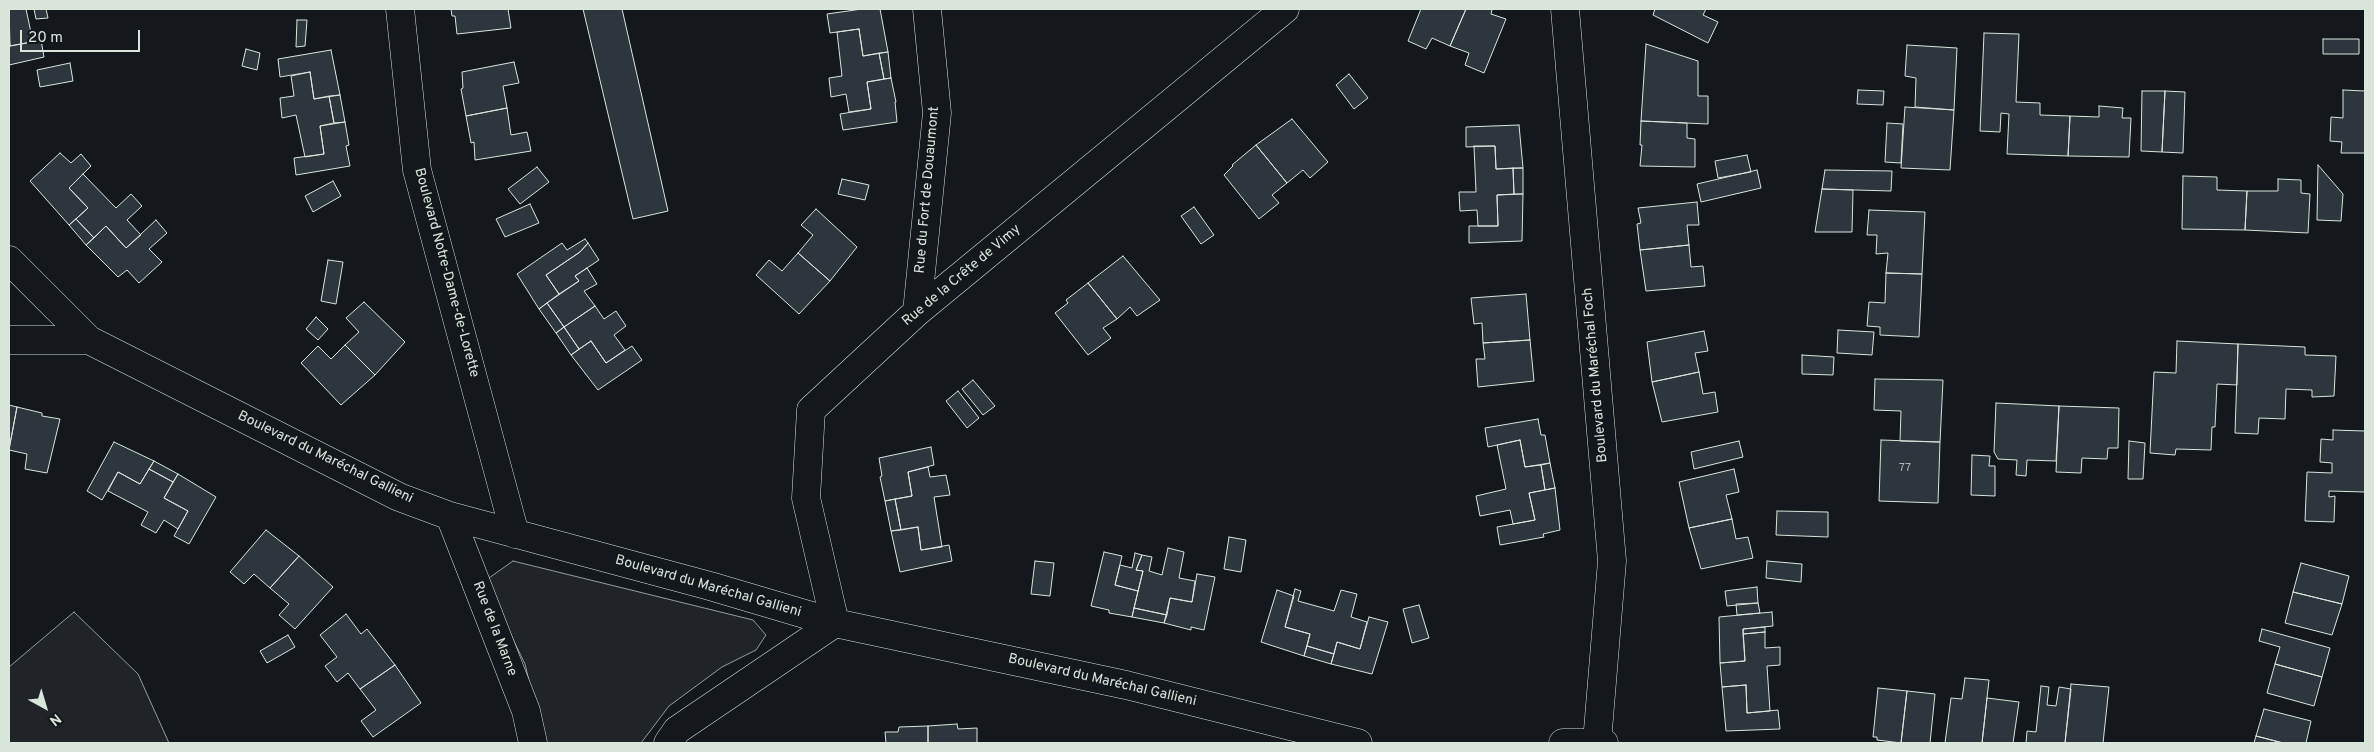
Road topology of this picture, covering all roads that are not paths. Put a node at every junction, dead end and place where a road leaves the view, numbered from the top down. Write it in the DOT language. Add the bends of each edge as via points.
graph roads {
  1 [pos="400,9"];
  2 [pos="927,9"];
  3 [pos="1285,9"];
  4 [pos="1565,9"];
  5 [pos="9,260"];
  6 [pos="918,312"];
  7 [pos="9,340"];
  8 [pos="89,340"];
  9 [pos="450,516"];
  10 [pos="516,534"];
  11 [pos="834,623"];
  12 [pos="1601,742"];
  13 [pos="533,743"];
  14 [pos="668,743"];
  15 [pos="1358,743"];
  16 [pos="1563,743"];
  1 -- 10 [label="street, Boulevard Notre-Dame-de-Lorette" via="417,170"];
  2 -- 6 [label="street, Rue du Fort de Douaumont" via="937,113"];
  3 -- 6 [label="street, Rue de la Crête de Vimy"];
  4 -- 12 [label="street, Boulevard du Maréchal Foch" via="1612,561"];
  5 -- 8 [label="street"];
  6 -- 11 [label="street, Rue de la Crête de Vimy" via="810,410 806,498"];
  7 -- 8 [label="street"];
  8 -- 9 [label="street, Boulevard du Maréchal Gallieni" via="399,497"];
  9 -- 10 [label="street, Boulevard du Maréchal Gallieni"];
  9 -- 13 [label="street, Rue de la Marne" via="526,711"];
  10 -- 11 [label="street, Boulevard du Maréchal Gallieni"];
  11 -- 14 [label="street" via="676,730"];
  11 -- 15 [label="street, Boulevard du Maréchal Gallieni" via="1126,685"];
  12 -- 16 [label="street"];
}
